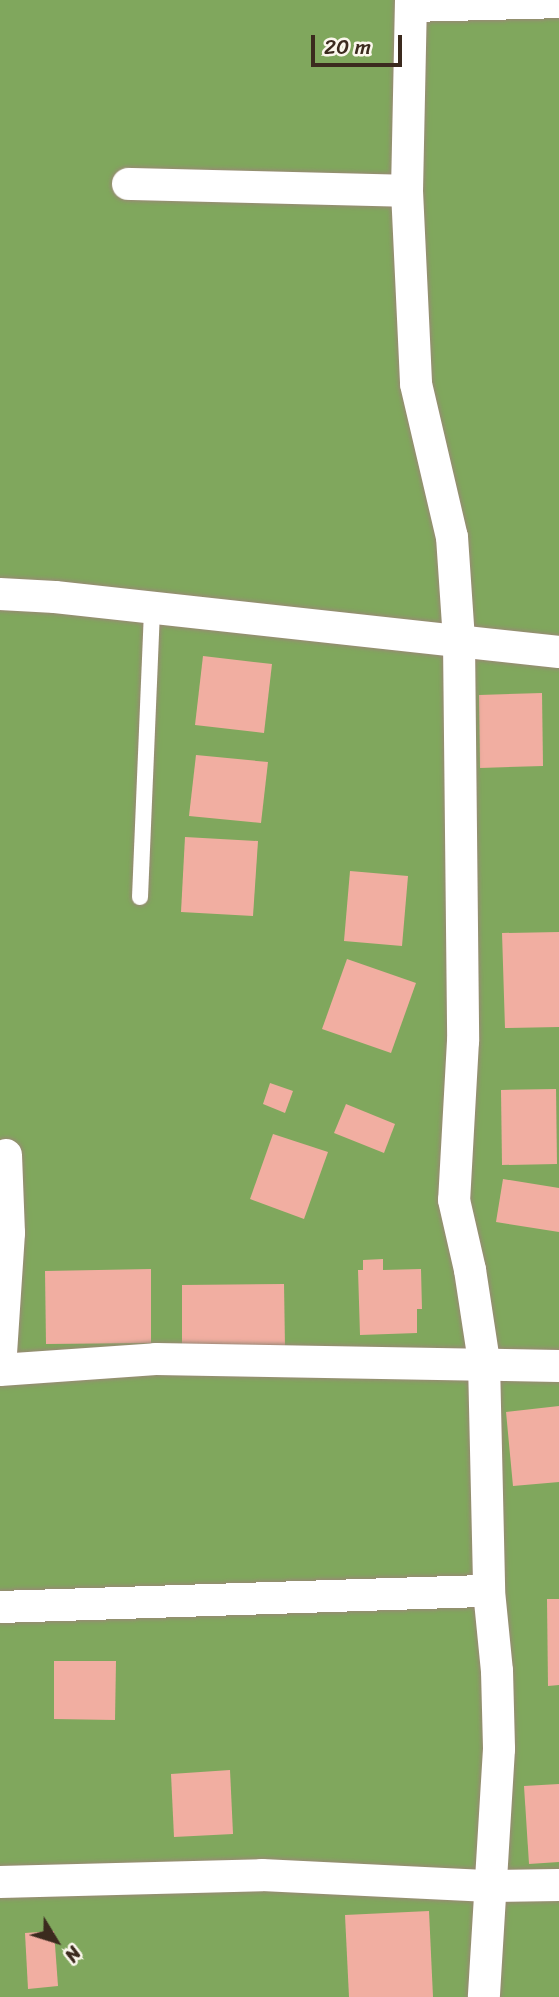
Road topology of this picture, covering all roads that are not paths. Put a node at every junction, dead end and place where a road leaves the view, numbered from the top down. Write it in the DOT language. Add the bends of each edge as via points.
graph roads {
  1 [pos="559,2"];
  2 [pos="411,3"];
  3 [pos="128,184"];
  4 [pos="407,191"];
  5 [pos="0,594"];
  6 [pos="152,607"];
  7 [pos="459,641"];
  8 [pos="559,652"];
  9 [pos="140,897"];
  10 [pos="6,1155"];
  11 [pos="484,1362"];
  12 [pos="559,1366"];
  13 [pos="489,1591"];
  14 [pos="0,1606"];
  15 [pos="0,1882"];
  16 [pos="559,1885"];
  17 [pos="490,1886"];
  18 [pos="484,1997"];
  1 -- 2 [label="street"];
  2 -- 4 [label="street"];
  3 -- 4 [label="street"];
  4 -- 7 [label="street" via="416,384 452,537"];
  5 -- 6 [label="street"];
  6 -- 7 [label="street"];
  6 -- 9 [label="lane"];
  7 -- 8 [label="street"];
  7 -- 11 [label="street" via="463,1041 454,1200"];
  10 -- 11 [label="street" via="9,1233 0,1370 156,1359"];
  11 -- 12 [label="street"];
  11 -- 13 [label="street"];
  13 -- 14 [label="street"];
  13 -- 17 [label="street" via="499,1749"];
  15 -- 17 [label="street" via="262,1875"];
  16 -- 17 [label="street"];
  17 -- 18 [label="street"];
}
